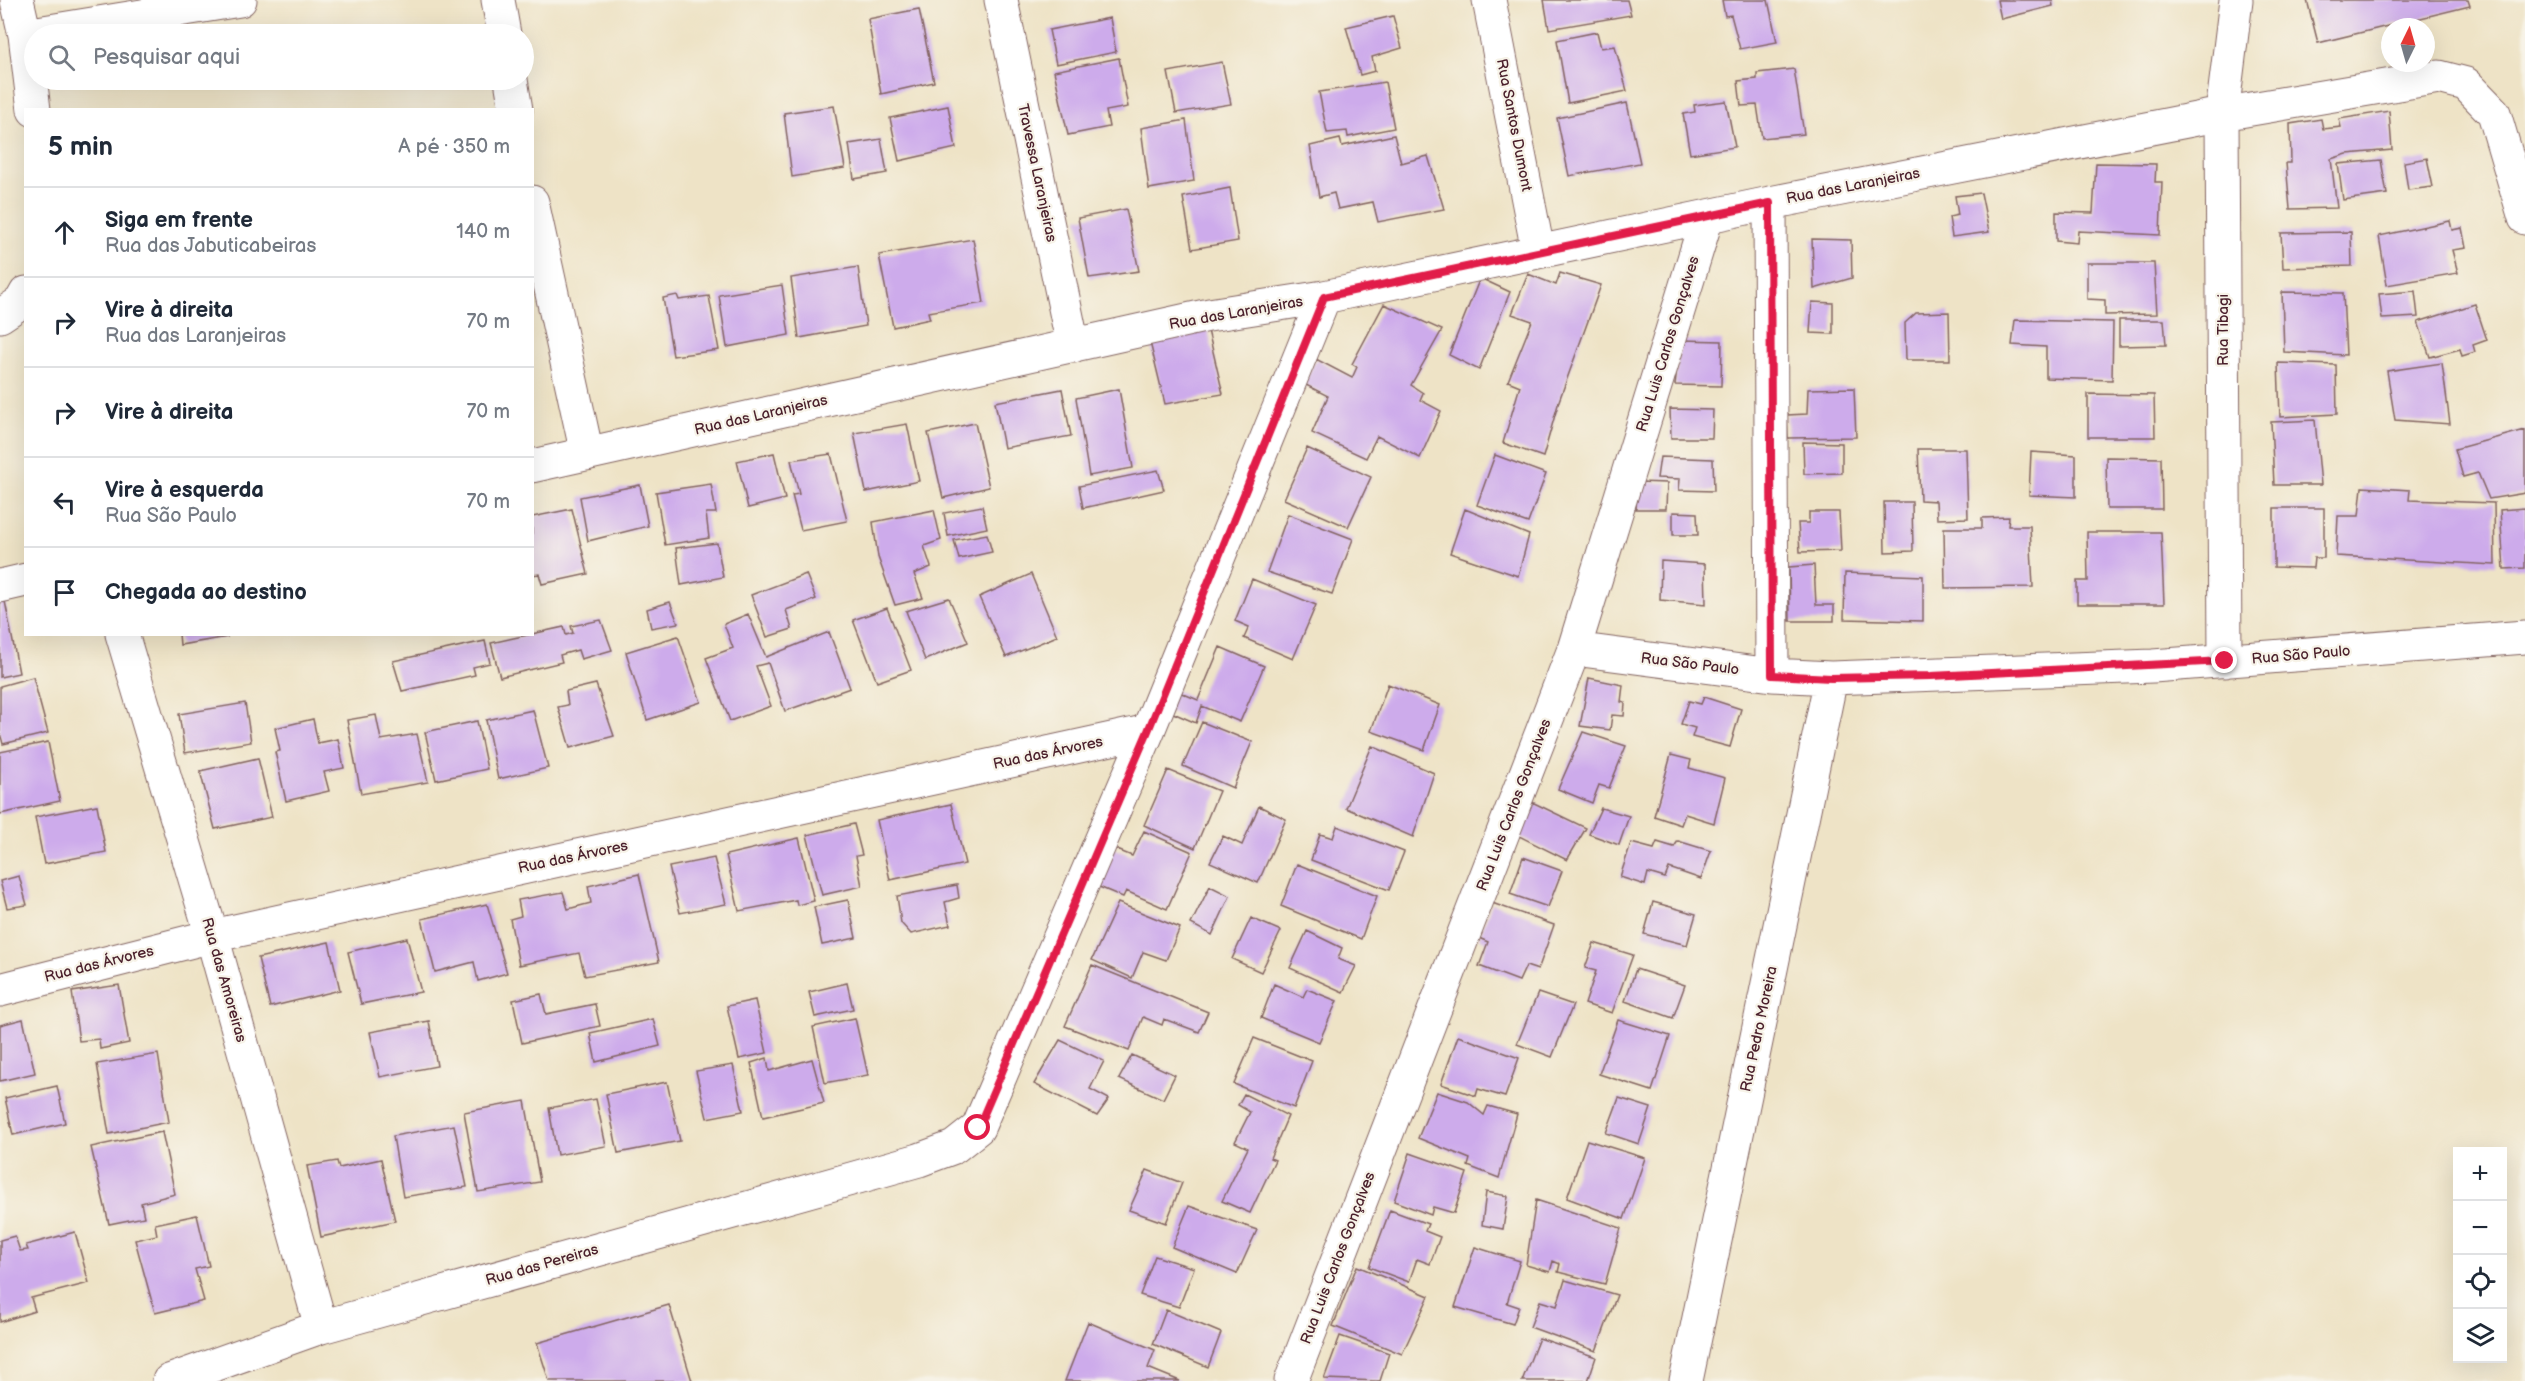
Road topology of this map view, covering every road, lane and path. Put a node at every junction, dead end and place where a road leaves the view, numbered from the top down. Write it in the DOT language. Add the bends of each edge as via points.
graph roads {
  1 [pos="17,0"];
  2 [pos="240,0"];
  3 [pos="498,0"];
  4 [pos="1001,0"];
  5 [pos="1489,0"];
  6 [pos="2236,0"];
  7 [pos="93,24"];
  8 [pos="502,24"];
  9 [pos="24,31"];
  10 [pos="32,90"];
  11 [pos="513,90"];
  12 [pos="34,108"];
  13 [pos="516,108"];
  14 [pos="2222,114"];
  15 [pos="1770,203"];
  16 [pos="534,211"];
  17 [pos="1707,218"];
  18 [pos="2525,218"];
  19 [pos="1538,251"];
  20 [pos="24,297"];
  21 [pos="1324,297"];
  22 [pos="0,316"];
  23 [pos="1073,346"];
  24 [pos="587,454"];
  25 [pos="534,466"];
  26 [pos="24,580"];
  27 [pos="0,586"];
  28 [pos="123,636"];
  29 [pos="2525,637"];
  30 [pos="1574,649"];
  31 [pos="2225,661"];
  32 [pos="1772,675"];
  33 [pos="1831,678"];
  34 [pos="1148,731"];
  35 [pos="212,936"];
  36 [pos="0,990"];
  37 [pos="321,1327"];
  38 [pos="177,1380"];
  39 [pos="1291,1381"];
  40 [pos="1686,1381"];
  1 -- 9 [label="street"];
  2 -- 7 [label="street"];
  3 -- 8 [label="street"];
  4 -- 23 [label="street, Travessa Laranjeiras"];
  5 -- 19 [label="street, Rua Santos Dumont"];
  6 -- 14 [label="street, Rua Tibagi"];
  10 -- 12 [label="street"];
  11 -- 13 [label="street"];
  14 -- 15 [label="street, Rua das Laranjeiras"];
  14 -- 18 [label="street, Rua das Laranjeiras" via="2439,77 2466,84 2494,113"];
  14 -- 31 [label="street, Rua Tibagi"];
  15 -- 17 [label="street, Rua das Laranjeiras"];
  15 -- 32 [label="street"];
  16 -- 24 [label="street"];
  17 -- 19 [label="street, Rua das Laranjeiras"];
  17 -- 30 [label="street, Rua Luis Carlos Gonçalves"];
  19 -- 21 [label="street, Rua das Laranjeiras"];
  20 -- 22 [label="street"];
  21 -- 23 [label="street, Rua das Laranjeiras" via="1209,315"];
  21 -- 34 [label="street, Rua das Pereiras"];
  23 -- 24 [label="street, Rua das Laranjeiras"];
  24 -- 25 [label="street, Rua das Laranjeiras"];
  26 -- 27 [label="street"];
  28 -- 35 [label="street, Rua das Amoreiras"];
  29 -- 31 [label="street, Rua São Paulo"];
  30 -- 32 [label="street, Rua São Paulo"];
  30 -- 39 [label="street, Rua Luis Carlos Gonçalves"];
  31 -- 33 [label="street, Rua São Paulo"];
  32 -- 33 [label="street, Rua São Paulo"];
  33 -- 40 [label="street, Rua Pedro Moreira"];
  34 -- 35 [label="street, Rua das Árvores"];
  34 -- 37 [label="street, Rua das Pereiras" via="978,1128 954,1147"];
  35 -- 36 [label="street, Rua das Árvores"];
  35 -- 37 [label="street, Rua das Amoreiras"];
  37 -- 38 [label="street, Rua das Pereiras"];
}
